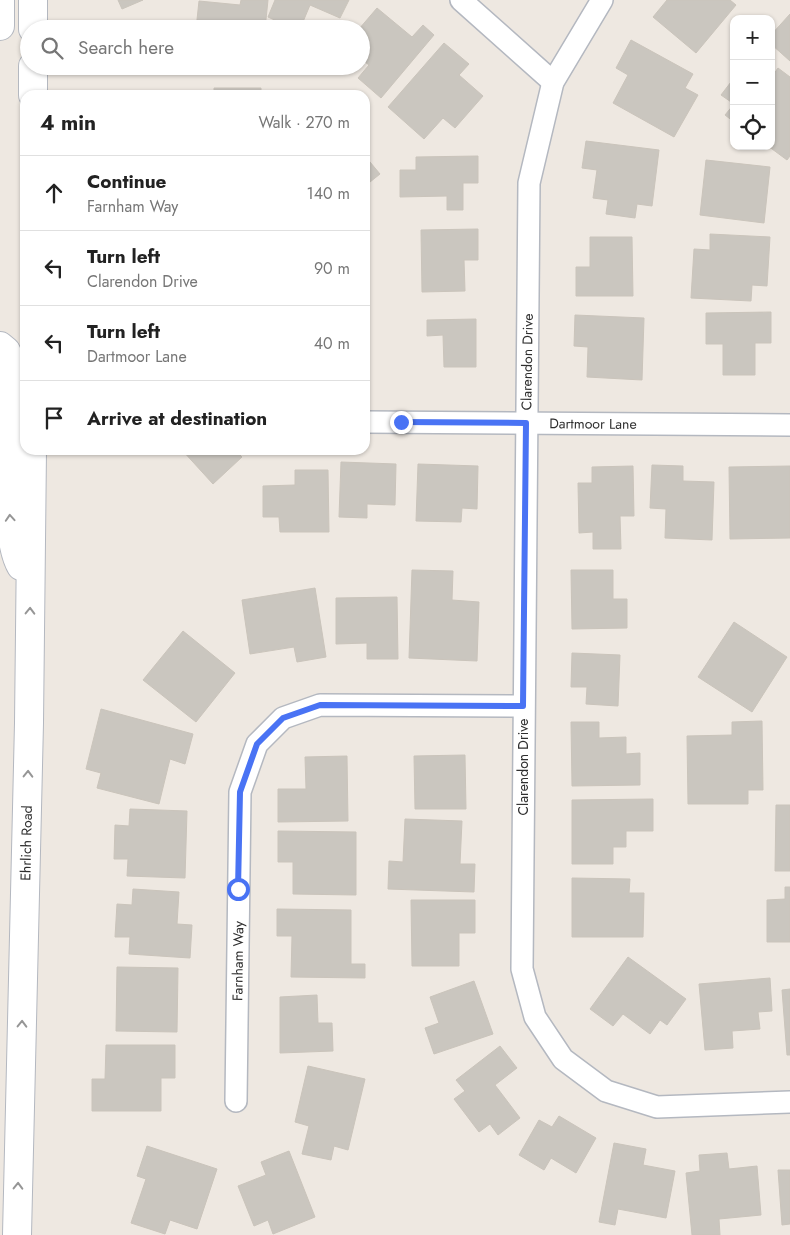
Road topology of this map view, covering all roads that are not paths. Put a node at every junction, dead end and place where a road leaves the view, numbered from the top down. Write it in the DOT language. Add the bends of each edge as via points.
graph roads {
  1 [pos="0,0"];
  2 [pos="33,0"];
  3 [pos="461,0"];
  4 [pos="602,0"];
  5 [pos="33,20"];
  6 [pos="0,26"];
  7 [pos="33,75"];
  8 [pos="553,82"];
  9 [pos="33,90"];
  10 [pos="0,346"];
  11 [pos="370,422"];
  12 [pos="526,423"];
  13 [pos="790,426"];
  14 [pos="32,455"];
  15 [pos="30,580"];
  16 [pos="523,706"];
  17 [pos="236,1102"];
  18 [pos="790,1102"];
  19 [pos="17,1235"];
  1 -- 6 [label="main road"];
  2 -- 5 [label="main road"];
  3 -- 8 [label="street"];
  4 -- 8 [label="street, Clarendon Drive"];
  7 -- 9 [label="main road"];
  8 -- 12 [label="street, Clarendon Drive" via="529,183"];
  15 -- 10 [label="main road, one-way" via="18,560 9,520 10,360"];
  11 -- 12 [label="street, Dartmoor Lane"];
  12 -- 13 [label="street, Dartmoor Lane"];
  12 -- 16 [label="street, Clarendon Drive"];
  14 -- 15 [label="main road, Ehrlich Road"];
  19 -- 15 [label="main road, Ehrlich Road, one-way"];
  16 -- 17 [label="street, Farnham Way" via="320,705 283,718 257,744 240,792"];
  16 -- 18 [label="street, Clarendon Drive" via="522,969 535,1017 563,1059 606,1091 657,1107"];
}
